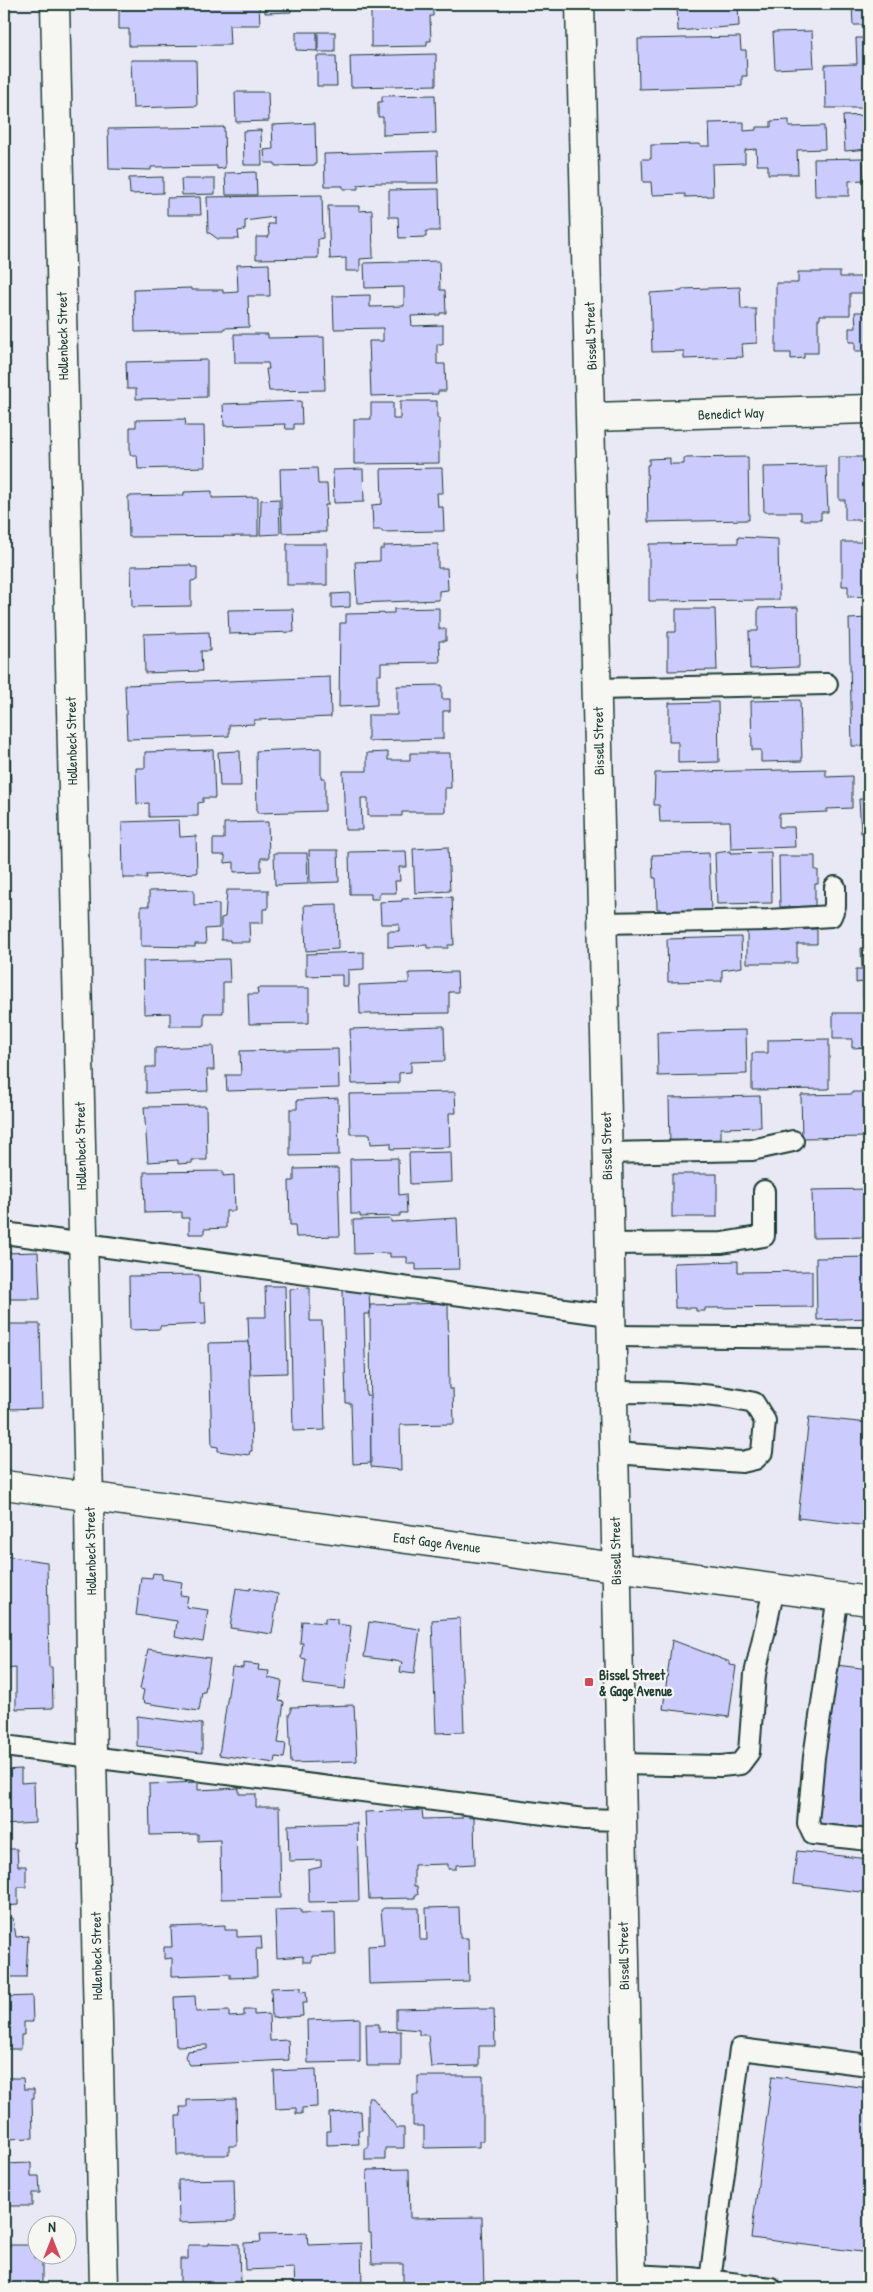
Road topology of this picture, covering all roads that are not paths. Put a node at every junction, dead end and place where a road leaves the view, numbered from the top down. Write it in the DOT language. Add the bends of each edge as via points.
graph roads {
  1 [pos="55,4"];
  2 [pos="580,4"];
  3 [pos="869,409"];
  4 [pos="592,417"];
  5 [pos="827,684"];
  6 [pos="597,689"];
  7 [pos="835,887"];
  8 [pos="602,923"];
  9 [pos="793,1142"];
  10 [pos="606,1153"];
  11 [pos="764,1191"];
  12 [pos="4,1234"];
  13 [pos="82,1244"];
  14 [pos="608,1244"];
  15 [pos="610,1325"];
  16 [pos="869,1338"];
  17 [pos="612,1392"];
  18 [pos="614,1453"];
  19 [pos="4,1485"];
  20 [pos="89,1497"];
  21 [pos="615,1566"];
  22 [pos="774,1589"];
  23 [pos="838,1596"];
  24 [pos="869,1600"];
  25 [pos="4,1746"];
  26 [pos="92,1757"];
  27 [pos="619,1764"];
  28 [pos="620,1820"];
  29 [pos="869,1840"];
  30 [pos="869,2065"];
  31 [pos="710,2281"];
  32 [pos="632,2282"];
  33 [pos="104,2288"];
  34 [pos="771,2288"];
  1 -- 13 [label="street, Hollenbeck Street"];
  2 -- 4 [label="street, Bissell Street"];
  3 -- 4 [label="street, Benedict Way"];
  4 -- 6 [label="street, Bissell Street"];
  5 -- 6 [label="lane"];
  6 -- 8 [label="street, Bissell Street"];
  7 -- 8 [label="lane" via="835,906 831,916"];
  8 -- 10 [label="street, Bissell Street"];
  9 -- 10 [label="lane" via="752,1150"];
  10 -- 14 [label="street, Bissell Street"];
  11 -- 14 [label="lane" via="764,1236 722,1243"];
  12 -- 13 [label="lane"];
  13 -- 15 [label="lane"];
  13 -- 20 [label="street, Hollenbeck Street"];
  14 -- 15 [label="street, Bissell Street"];
  15 -- 16 [label="lane"];
  15 -- 17 [label="street, Bissell Street"];
  17 -- 18 [label="street, Bissell Street"];
  17 -- 18 [label="lane" via="737,1399 754,1403 765,1421 762,1452 755,1459 742,1462"];
  18 -- 21 [label="street, Bissell Street"];
  19 -- 20 [label="street, East Gage Avenue"];
  20 -- 21 [label="street, East Gage Avenue"];
  20 -- 26 [label="street, Hollenbeck Street"];
  21 -- 22 [label="street, East Gage Avenue"];
  21 -- 27 [label="street, Bissell Street"];
  22 -- 23 [label="street, East Gage Avenue"];
  22 -- 27 [label="lane" via="755,1674 750,1752 740,1764"];
  23 -- 24 [label="street, East Gage Avenue"];
  23 -- 29 [label="lane" via="814,1758 808,1823 813,1834"];
  25 -- 26 [label="lane"];
  26 -- 28 [label="lane" via="584,1819"];
  26 -- 33 [label="street, Hollenbeck Street"];
  27 -- 28 [label="street, Bissell Street"];
  28 -- 32 [label="street, Bissell Street"];
  30 -- 31 [label="lane" via="740,2048"];
  31 -- 32 [label="lane"];
  31 -- 34 [label="lane"];
}
